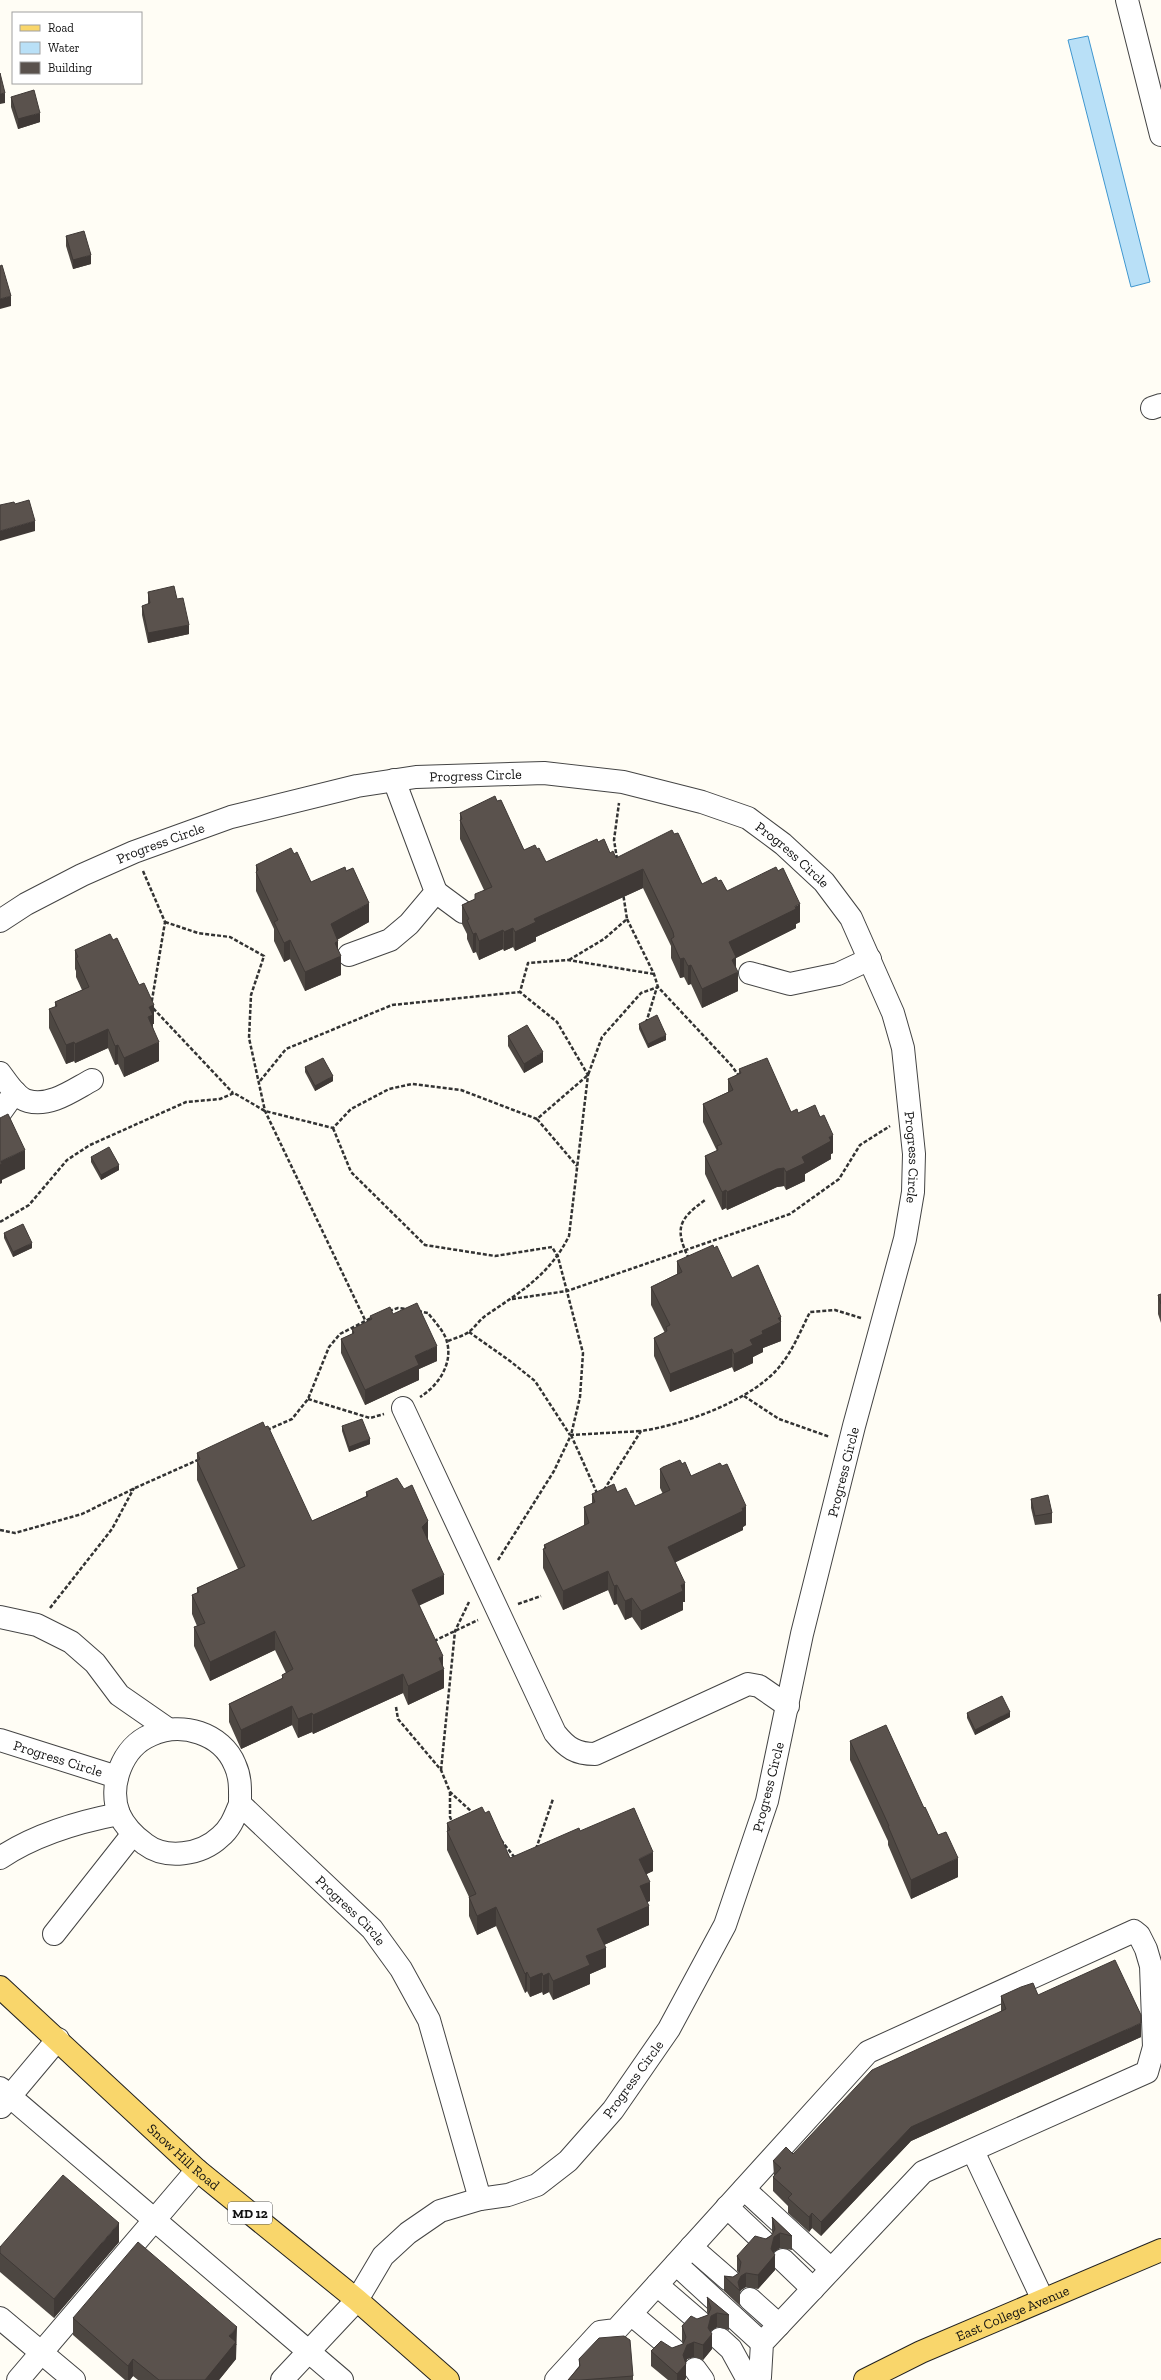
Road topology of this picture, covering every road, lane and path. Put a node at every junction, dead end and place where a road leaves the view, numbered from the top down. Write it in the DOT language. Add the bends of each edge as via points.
graph roads {
  1 [pos="1127,0"];
  2 [pos="1161,135"];
  3 [pos="394,780"];
  4 [pos="622,782"];
  5 [pos="134,852"];
  6 [pos="618,861"];
  7 [pos="622,889"];
  8 [pos="436,892"];
  9 [pos="463,912"];
  10 [pos="627,918"];
  11 [pos="0,921"];
  12 [pos="165,922"];
  13 [pos="349,955"];
  14 [pos="870,959"];
  15 [pos="568,960"];
  16 [pos="654,974"];
  17 [pos="750,974"];
  18 [pos="658,987"];
  19 [pos="520,992"];
  20 [pos="645,1026"];
  21 [pos="0,1073"];
  22 [pos="588,1075"];
  23 [pos="740,1078"];
  24 [pos="92,1080"];
  25 [pos="260,1082"];
  26 [pos="15,1092"];
  27 [pos="234,1093"];
  28 [pos="265,1111"];
  29 [pos="0,1113"];
  30 [pos="537,1119"];
  31 [pos="911,1120"];
  32 [pos="333,1128"];
  33 [pos="577,1166"];
  34 [pos="705,1200"];
  35 [pos="0,1222"];
  36 [pos="685,1251"];
  37 [pos="558,1257"];
  38 [pos="690,1262"];
  39 [pos="567,1292"];
  40 [pos="512,1299"];
  41 [pos="385,1313"];
  42 [pos="428,1313"];
  43 [pos="378,1315"];
  44 [pos="365,1320"];
  45 [pos="882,1326"];
  46 [pos="469,1332"];
  47 [pos="447,1341"];
  48 [pos="744,1396"];
  49 [pos="402,1408"];
  50 [pos="641,1431"];
  51 [pos="264,1432"];
  52 [pos="571,1435"];
  53 [pos="849,1445"];
  54 [pos="206,1456"];
  55 [pos="135,1488"];
  56 [pos="0,1530"];
  57 [pos="484,1580"];
  58 [pos="0,1617"];
  59 [pos="37,1625"];
  60 [pos="788,1706"];
  61 [pos="396,1707"];
  62 [pos="168,1729"];
  63 [pos="0,1740"];
  64 [pos="440,1770"];
  65 [pos="117,1777"];
  66 [pos="450,1792"];
  67 [pos="553,1799"];
  68 [pos="240,1804"];
  69 [pos="119,1814"];
  70 [pos="477,1817"];
  71 [pos="455,1830"];
  72 [pos="132,1834"];
  73 [pos="498,1836"];
  74 [pos="534,1852"];
  75 [pos="0,1858"];
  76 [pos="517,1860"];
  77 [pos="54,1934"];
  78 [pos="0,1987"];
  79 [pos="58,2039"];
  80 [pos="3,2098"];
  81 [pos="973,2151"];
  82 [pos="197,2170"];
  83 [pos="744,2189"];
  84 [pos="480,2199"];
  85 [pos="727,2207"];
  86 [pos="155,2221"];
  87 [pos="764,2241"];
  88 [pos="691,2247"];
  89 [pos="1161,2250"];
  90 [pos="783,2260"];
  91 [pos="676,2264"];
  92 [pos="831,2270"];
  93 [pos="729,2280"];
  94 [pos="657,2285"];
  95 [pos="813,2289"];
  96 [pos="750,2298"];
  97 [pos="357,2300"];
  98 [pos="1043,2300"];
  99 [pos="632,2314"];
  100 [pos="0,2318"];
  101 [pos="699,2321"];
  102 [pos="779,2325"];
  103 [pos="720,2339"];
  104 [pos="762,2343"];
  105 [pos="674,2350"];
  106 [pos="309,2351"];
  107 [pos="41,2353"];
  108 [pos="756,2379"];
  109 [pos="18,2380"];
  110 [pos="74,2380"];
  111 [pos="282,2380"];
  112 [pos="342,2380"];
  113 [pos="448,2380"];
  114 [pos="556,2380"];
  115 [pos="865,2380"];
  1 -- 2 [label="street"];
  3 -- 4 [label="street, Progress Circle" via="544,773"];
  3 -- 5 [label="street, Progress Circle" via="357,786 231,817"];
  3 -- 8 [label="street"];
  4 -- 6 [label="path" via="614,840"];
  4 -- 14 [label="street, Progress Circle" via="702,802 748,818 783,844 824,882 851,918"];
  5 -- 11 [label="street, Progress Circle" via="26,904"];
  5 -- 12 [label="path"];
  7 -- 10 [label="path"];
  8 -- 9 [label="street"];
  8 -- 13 [label="street" via="409,924 390,940"];
  10 -- 15 [label="path" via="604,939"];
  10 -- 16 [label="path"];
  12 -- 25 [label="path" via="198,933 230,937 264,956 251,995 249,1038"];
  12 -- 27 [label="path" via="151,1006"];
  14 -- 17 [label="street" via="838,974 790,984"];
  14 -- 31 [label="street, Progress Circle" via="894,1013 903,1048"];
  15 -- 16 [label="path"];
  15 -- 19 [label="path" via="528,963"];
  16 -- 18 [label="path"];
  18 -- 20 [label="path"];
  18 -- 22 [label="path" via="641,993 602,1037"];
  18 -- 23 [label="path" via="731,1065"];
  19 -- 22 [label="path" via="557,1022"];
  19 -- 25 [label="path" via="392,1005 286,1049"];
  21 -- 26 [label="street"];
  22 -- 30 [label="path"];
  22 -- 33 [label="path"];
  24 -- 26 [label="street" via="50,1101 28,1101"];
  25 -- 28 [label="path"];
  26 -- 29 [label="street"];
  27 -- 28 [label="path"];
  27 -- 35 [label="path" via="220,1099 186,1102 90,1145 67,1160 30,1205"];
  28 -- 32 [label="path"];
  28 -- 44 [label="path"];
  30 -- 32 [label="path" via="461,1090 412,1084 389,1089 351,1109"];
  30 -- 33 [label="path"];
  31 -- 36 [label="path" via="887,1127 860,1145 839,1179 790,1214"];
  31 -- 45 [label="street, Progress Circle" via="914,1154 913,1192 906,1239"];
  32 -- 37 [label="path" via="351,1172 425,1245 495,1256 552,1247"];
  33 -- 37 [label="path" via="569,1236"];
  34 -- 36 [label="path" via="686,1214 679,1233"];
  36 -- 38 [label="path"];
  36 -- 39 [label="path"];
  37 -- 39 [label="path"];
  37 -- 40 [label="path"];
  39 -- 40 [label="path"];
  39 -- 52 [label="path" via="583,1353 580,1397"];
  40 -- 46 [label="path" via="486,1315"];
  41 -- 42 [label="path" via="398,1308"];
  43 -- 44 [label="path"];
  44 -- 51 [label="path" via="340,1334 329,1348 308,1399 292,1419"];
  45 -- 48 [label="path" via="835,1310 810,1312 780,1366"];
  45 -- 53 [label="street, Progress Circle"];
  46 -- 47 [label="path"];
  46 -- 52 [label="path" via="535,1381"];
  48 -- 50 [label="path" via="667,1427"];
  48 -- 53 [label="path" via="779,1419"];
  49 -- 57 [label="street"];
  50 -- 52 [label="path"];
  50 -- 52 [label="path" via="599,1497"];
  52 -- 57 [label="path" via="554,1471"];
  53 -- 60 [label="street, Progress Circle" via="802,1634"];
  54 -- 55 [label="path"];
  55 -- 56 [label="path" via="82,1514 15,1533"];
  55 -- 59 [label="path" via="112,1529"];
  57 -- 60 [label="street" via="556,1733 564,1744 581,1754 595,1754 608,1749 748,1684 759,1686"];
  57 -- 64 [label="path" via="464,1608 455,1631"];
  58 -- 59 [label="street"];
  59 -- 62 [label="street" via="71,1642 96,1663 119,1695"];
  60 -- 84 [label="street, Progress Circle" via="767,1801 727,1918 669,2029 613,2110 568,2160 537,2185 508,2195"];
  61 -- 64 [label="path" via="398,1719"];
  62 -- 65 [label="street, Progress Circle" via="150,1735 135,1746 124,1760"];
  62 -- 68 [label="street, Progress Circle" via="188,1729 207,1735 224,1747 235,1764 241,1784"];
  63 -- 65 [label="street, Progress Circle"];
  64 -- 66 [label="path"];
  65 -- 69 [label="street, Progress Circle" via="116,1802"];
  66 -- 70 [label="path"];
  66 -- 71 [label="path" via="450,1817"];
  67 -- 74 [label="path"];
  68 -- 72 [label="street, Progress Circle" via="233,1822 221,1837 205,1848 186,1853 166,1853 148,1846"];
  68 -- 84 [label="street, Progress Circle" via="372,1929 401,1969 429,2020"];
  69 -- 72 [label="street, Progress Circle"];
  69 -- 75 [label="street" via="82,1821 32,1840"];
  72 -- 77 [label="street"];
  73 -- 76 [label="path"];
  78 -- 79 [label="main road, Snow Hill Road / MD 12"];
  79 -- 80 [label="street"];
  79 -- 82 [label="main road, Snow Hill Road / MD 12"];
  80 -- 86 [label="street"];
  81 -- 83 [label="street" via="1147,2072 1154,2047 1150,1966 1146,1949 1134,1931 868,2052"];
  81 -- 92 [label="street" via="923,2172"];
  81 -- 98 [label="street"];
  82 -- 86 [label="street"];
  82 -- 97 [label="main road, Snow Hill Road / MD 12"];
  83 -- 85 [label="street"];
  83 -- 92 [label="street"];
  84 -- 97 [label="street, Progress Circle" via="440,2211 408,2233 383,2256"];
  85 -- 87 [label="street"];
  85 -- 88 [label="street"];
  86 -- 106 [label="street"];
  86 -- 107 [label="street"];
  88 -- 91 [label="street"];
  88 -- 93 [label="street"];
  89 -- 98 [label="main road, East College Avenue"];
  90 -- 95 [label="street"];
  91 -- 94 [label="street"];
  91 -- 104 [label="street"];
  92 -- 95 [label="street"];
  94 -- 99 [label="street"];
  94 -- 101 [label="street"];
  95 -- 102 [label="street"];
  96 -- 102 [label="street"];
  97 -- 106 [label="street, Progress Circle"];
  97 -- 113 [label="main road, Snow Hill Road / MD 12"];
  98 -- 115 [label="main road, East College Avenue" via="921,2352"];
  99 -- 105 [label="street"];
  99 -- 114 [label="street" via="616,2330 600,2332"];
  100 -- 107 [label="street"];
  102 -- 104 [label="street"];
  103 -- 108 [label="street"];
  104 -- 108 [label="street"];
  106 -- 111 [label="street, Progress Circle"];
  106 -- 112 [label="street"];
  107 -- 109 [label="street"];
  107 -- 110 [label="street"];
}
